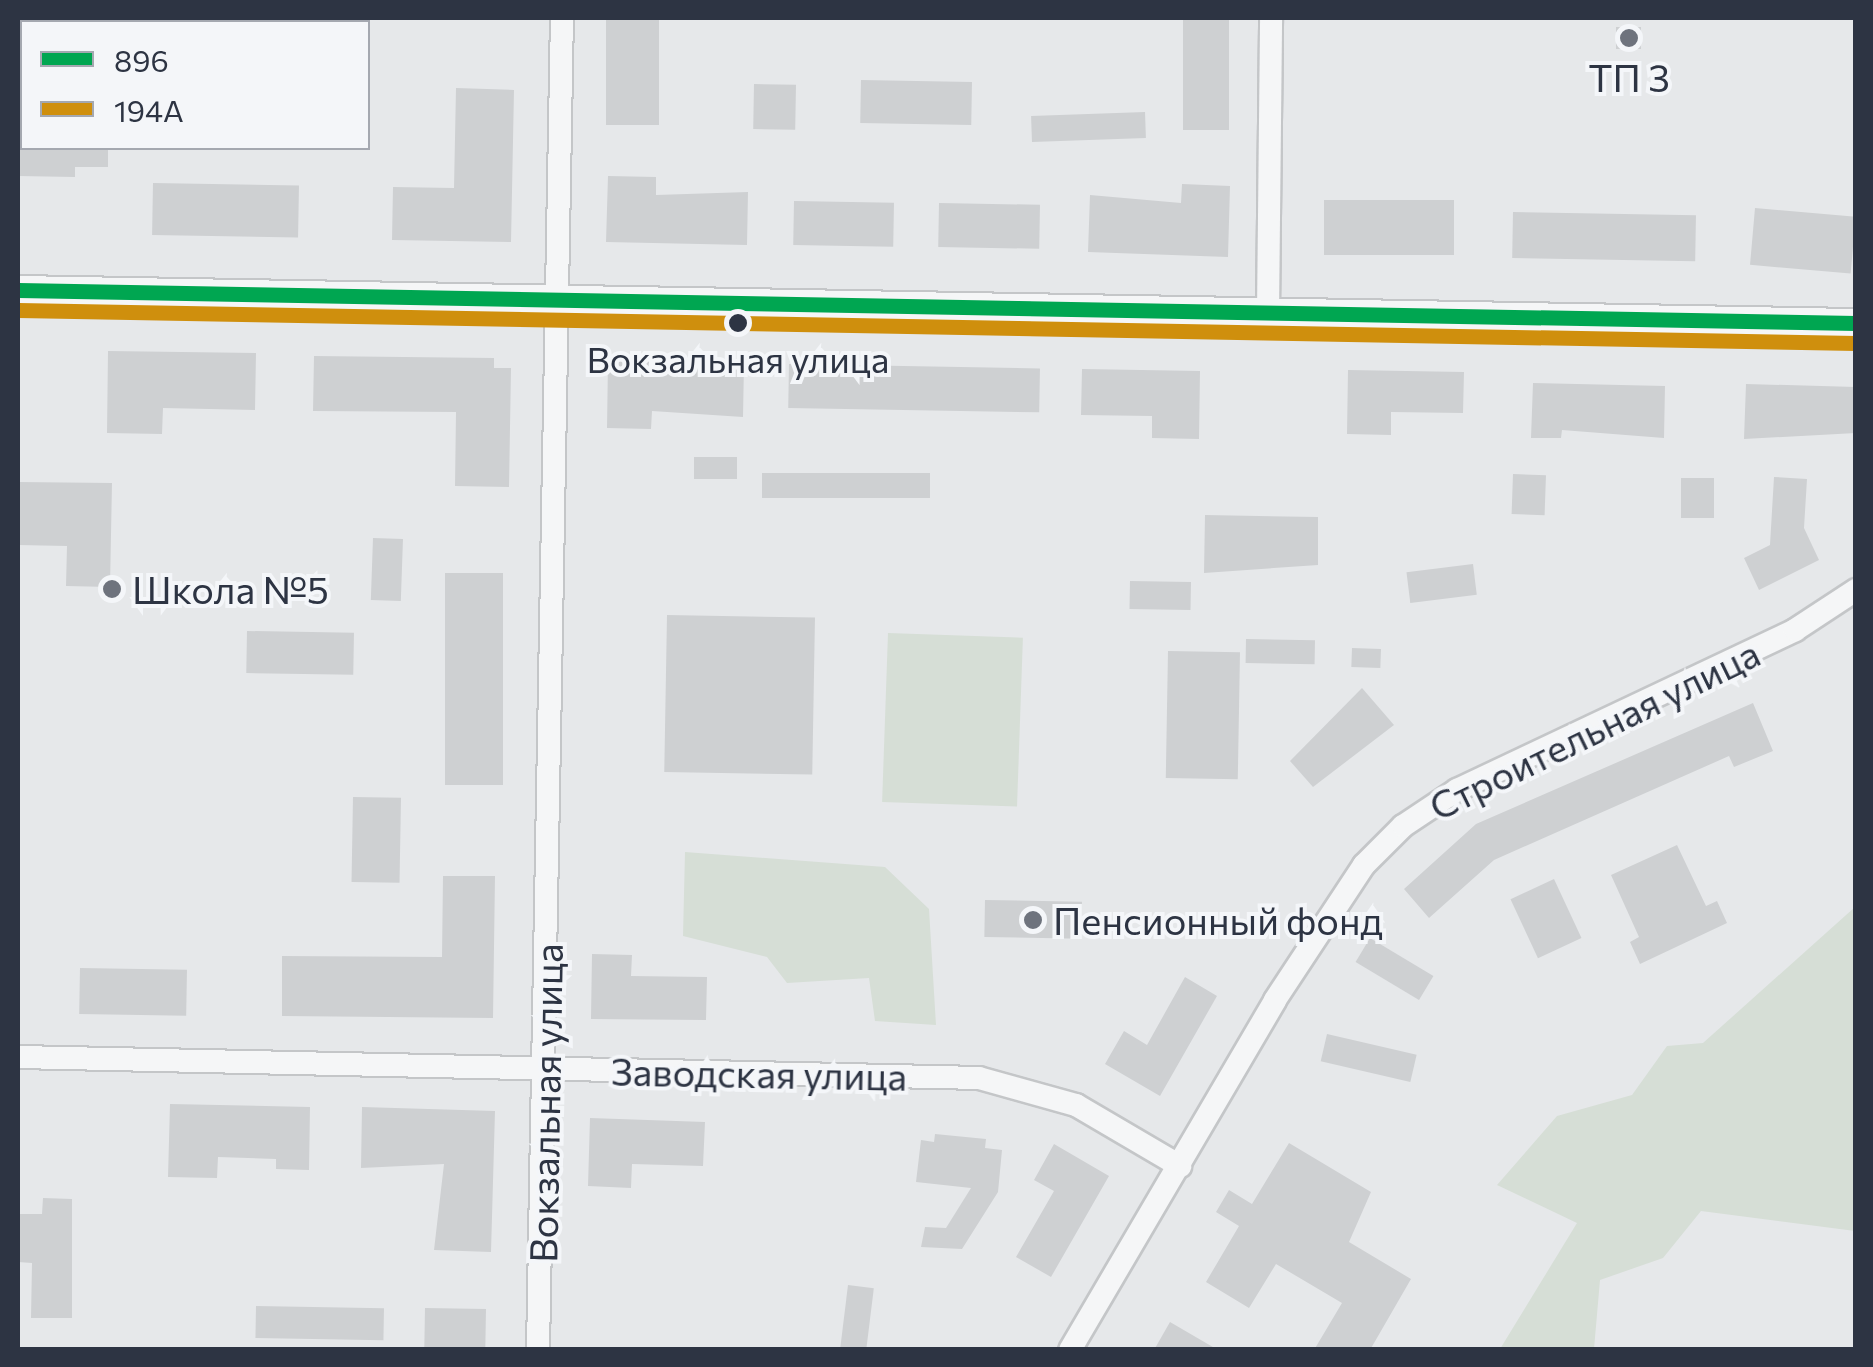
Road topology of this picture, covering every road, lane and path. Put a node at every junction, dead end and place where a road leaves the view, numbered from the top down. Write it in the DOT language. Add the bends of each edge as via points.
graph roads {
  1 [pos="562,18"];
  2 [pos="1272,18"];
  3 [pos="18,290"];
  4 [pos="557,300"];
  5 [pos="1268,313"];
  6 [pos="1856,322"];
  7 [pos="1856,590"];
  8 [pos="18,1056"];
  9 [pos="547,1070"];
  10 [pos="1180,1166"];
  11 [pos="538,1350"];
  12 [pos="1070,1350"];
  1 -- 4 [label="street, Вокзальная улица"];
  2 -- 5 [label="street"];
  3 -- 4 [label="street"];
  4 -- 5 [label="street"];
  4 -- 9 [label="street, Вокзальная улица"];
  5 -- 6 [label="street"];
  7 -- 10 [label="street, Строительная улица" via="1796,630 1457,790 1404,826 1364,865"];
  8 -- 9 [label="street, Заводская улица"];
  9 -- 10 [label="street, Заводская улица" via="979,1078 1076,1104"];
  9 -- 11 [label="street, Вокзальная улица"];
  10 -- 12 [label="street, Строительная улица"];
}
